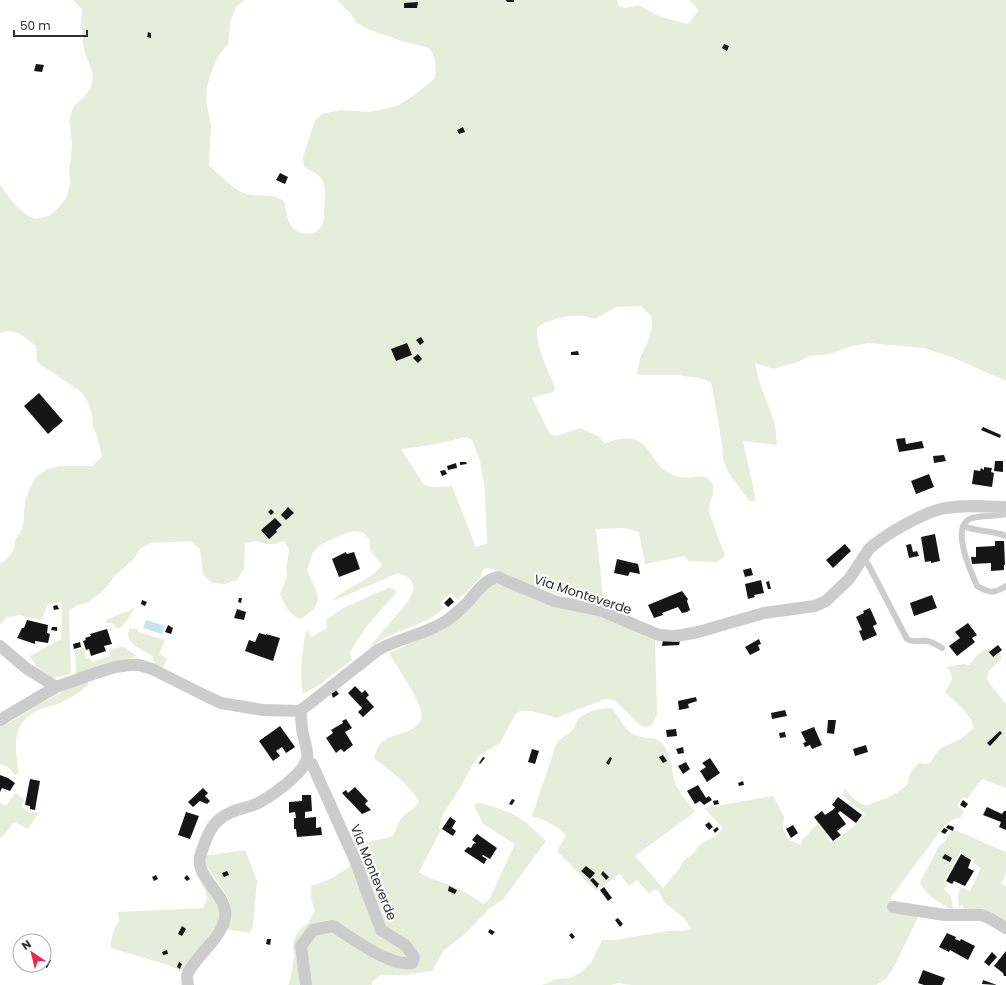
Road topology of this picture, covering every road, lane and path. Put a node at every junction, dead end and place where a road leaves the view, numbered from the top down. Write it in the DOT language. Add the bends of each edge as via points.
graph roads {
  1 [pos="1006,507"];
  2 [pos="1006,514"];
  3 [pos="963,526"];
  4 [pos="1006,536"];
  5 [pos="862,559"];
  6 [pos="1006,586"];
  7 [pos="0,646"];
  8 [pos="942,648"];
  9 [pos="56,687"];
  10 [pos="300,710"];
  11 [pos="0,720"];
  12 [pos="307,760"];
  13 [pos="893,908"];
  14 [pos="1006,928"];
  15 [pos="188,985"];
  16 [pos="306,985"];
  1 -- 5 [label="street, Via Monteverde" via="957,507 927,514 885,536 869,549"];
  2 -- 3 [label="lane" via="972,518"];
  3 -- 4 [label="lane" via="971,530"];
  3 -- 6 [label="lane" via="961,540 977,586 990,593"];
  5 -- 8 [label="lane" via="868,564 907,639 935,643"];
  5 -- 10 [label="street, Via Monteverde" via="838,591 815,606 764,614 676,636 659,635 602,611 554,601 498,578 490,579 446,621 378,650"];
  7 -- 9 [label="street" via="26,668"];
  9 -- 10 [label="street" via="115,667 130,665 152,669 222,703 264,710"];
  9 -- 11 [label="street"];
  10 -- 12 [label="street, Via Monteverde"];
  12 -- 15 [label="street" via="285,785 270,796 219,819 212,828 200,854 199,863 201,871 224,907 225,918 220,931 187,975"];
  12 -- 16 [label="street, Via Monteverde" via="312,764 355,860 381,930 406,945 414,957 412,963 406,964 382,957 333,926 313,930 301,946"];
  13 -- 14 [label="street" via="945,915 980,915"];
}
